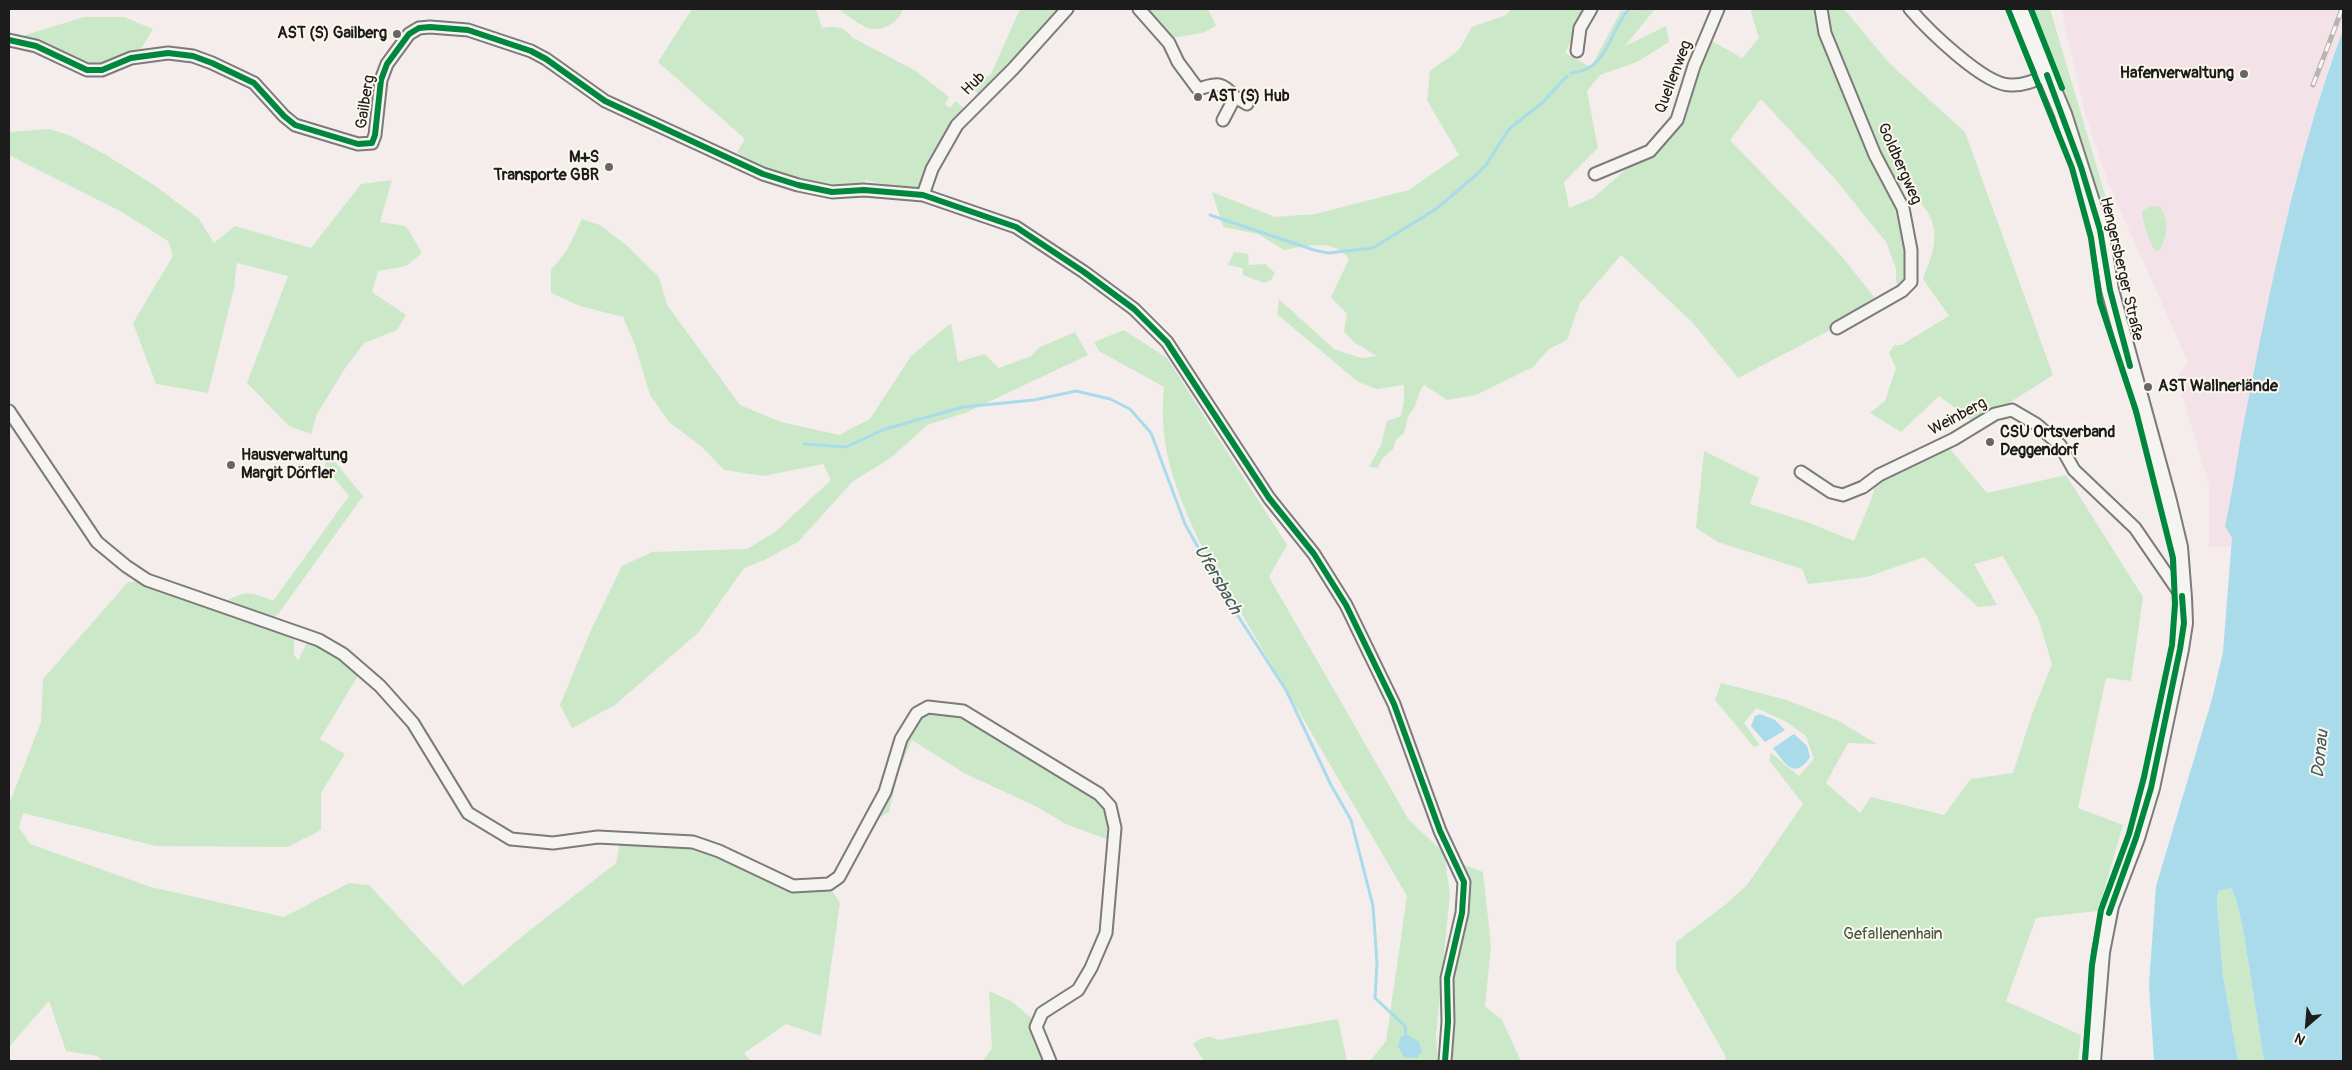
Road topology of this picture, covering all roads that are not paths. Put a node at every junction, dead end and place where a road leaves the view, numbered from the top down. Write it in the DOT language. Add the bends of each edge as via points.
graph roads {
  1 [pos="1067,9"];
  2 [pos="1139,9"];
  3 [pos="1591,9"];
  4 [pos="1718,9"];
  5 [pos="1821,9"];
  6 [pos="1910,9"];
  7 [pos="2020,9"];
  8 [pos="9,40"];
  9 [pos="1577,51"];
  10 [pos="2047,75"];
  11 [pos="1235,97"];
  12 [pos="1247,104"];
  13 [pos="1223,120"];
  14 [pos="1595,174"];
  15 [pos="923,195"];
  16 [pos="1837,328"];
  17 [pos="9,410"];
  18 [pos="1801,472"];
  19 [pos="2183,598"];
  20 [pos="1050,1061"];
  21 [pos="1445,1061"];
  22 [pos="2092,1061"];
  1 -- 15 [label="street, Hub" via="957,125 932,169"];
  2 -- 11 [label="street" via="1169,43 1178,62 1198,89 1211,83 1218,84"];
  3 -- 9 [label="street" via="1580,28"];
  4 -- 14 [label="street, Quellenweg" via="1694,66 1677,120 1650,152"];
  5 -- 16 [label="street, Goldbergweg" via="1825,33 1875,155 1903,208 1911,250 1911,282 1902,291"];
  6 -- 10 [label="street" via="1954,53 2001,84 2010,86"];
  7 -- 10 [label="main road, Hengersberger Straße"];
  8 -- 15 [label="street, Gailberg" via="36,46 87,70 102,70 131,58 168,53 193,56 254,83 295,125 358,144 372,143 374,139 381,80 387,64 409,34 419,28 468,30 546,59 605,101 764,174 832,192 864,190"];
  10 -- 19 [label="main road, Hengersberger Straße" via="2100,230 2110,290 2179,547"];
  11 -- 12 [label="street"];
  11 -- 13 [label="street"];
  15 -- 21 [label="street" via="1016,227 1134,309 1167,342 1254,476 1314,554 1346,605 1394,704 1440,831 1464,882 1462,913 1447,978"];
  17 -- 20 [label="street" via="97,542 148,580 318,640 344,654 380,686 413,723 468,813 511,839 553,843 598,837 693,842 794,886 829,884 839,877 885,792 901,739 917,713 928,707 962,711 1099,794 1110,806 1115,828 1106,932 1078,990 1042,1013 1036,1027"];
  18 -- 19 [label="street, Weinberg" via="1831,492 1843,495 1954,439 1995,414 2012,410 2036,424 2060,445 2074,470 2135,528"];
  19 -- 22 [label="main road, Hengersberger Straße" via="2180,649 2151,788 2110,906 2101,952"];
}
